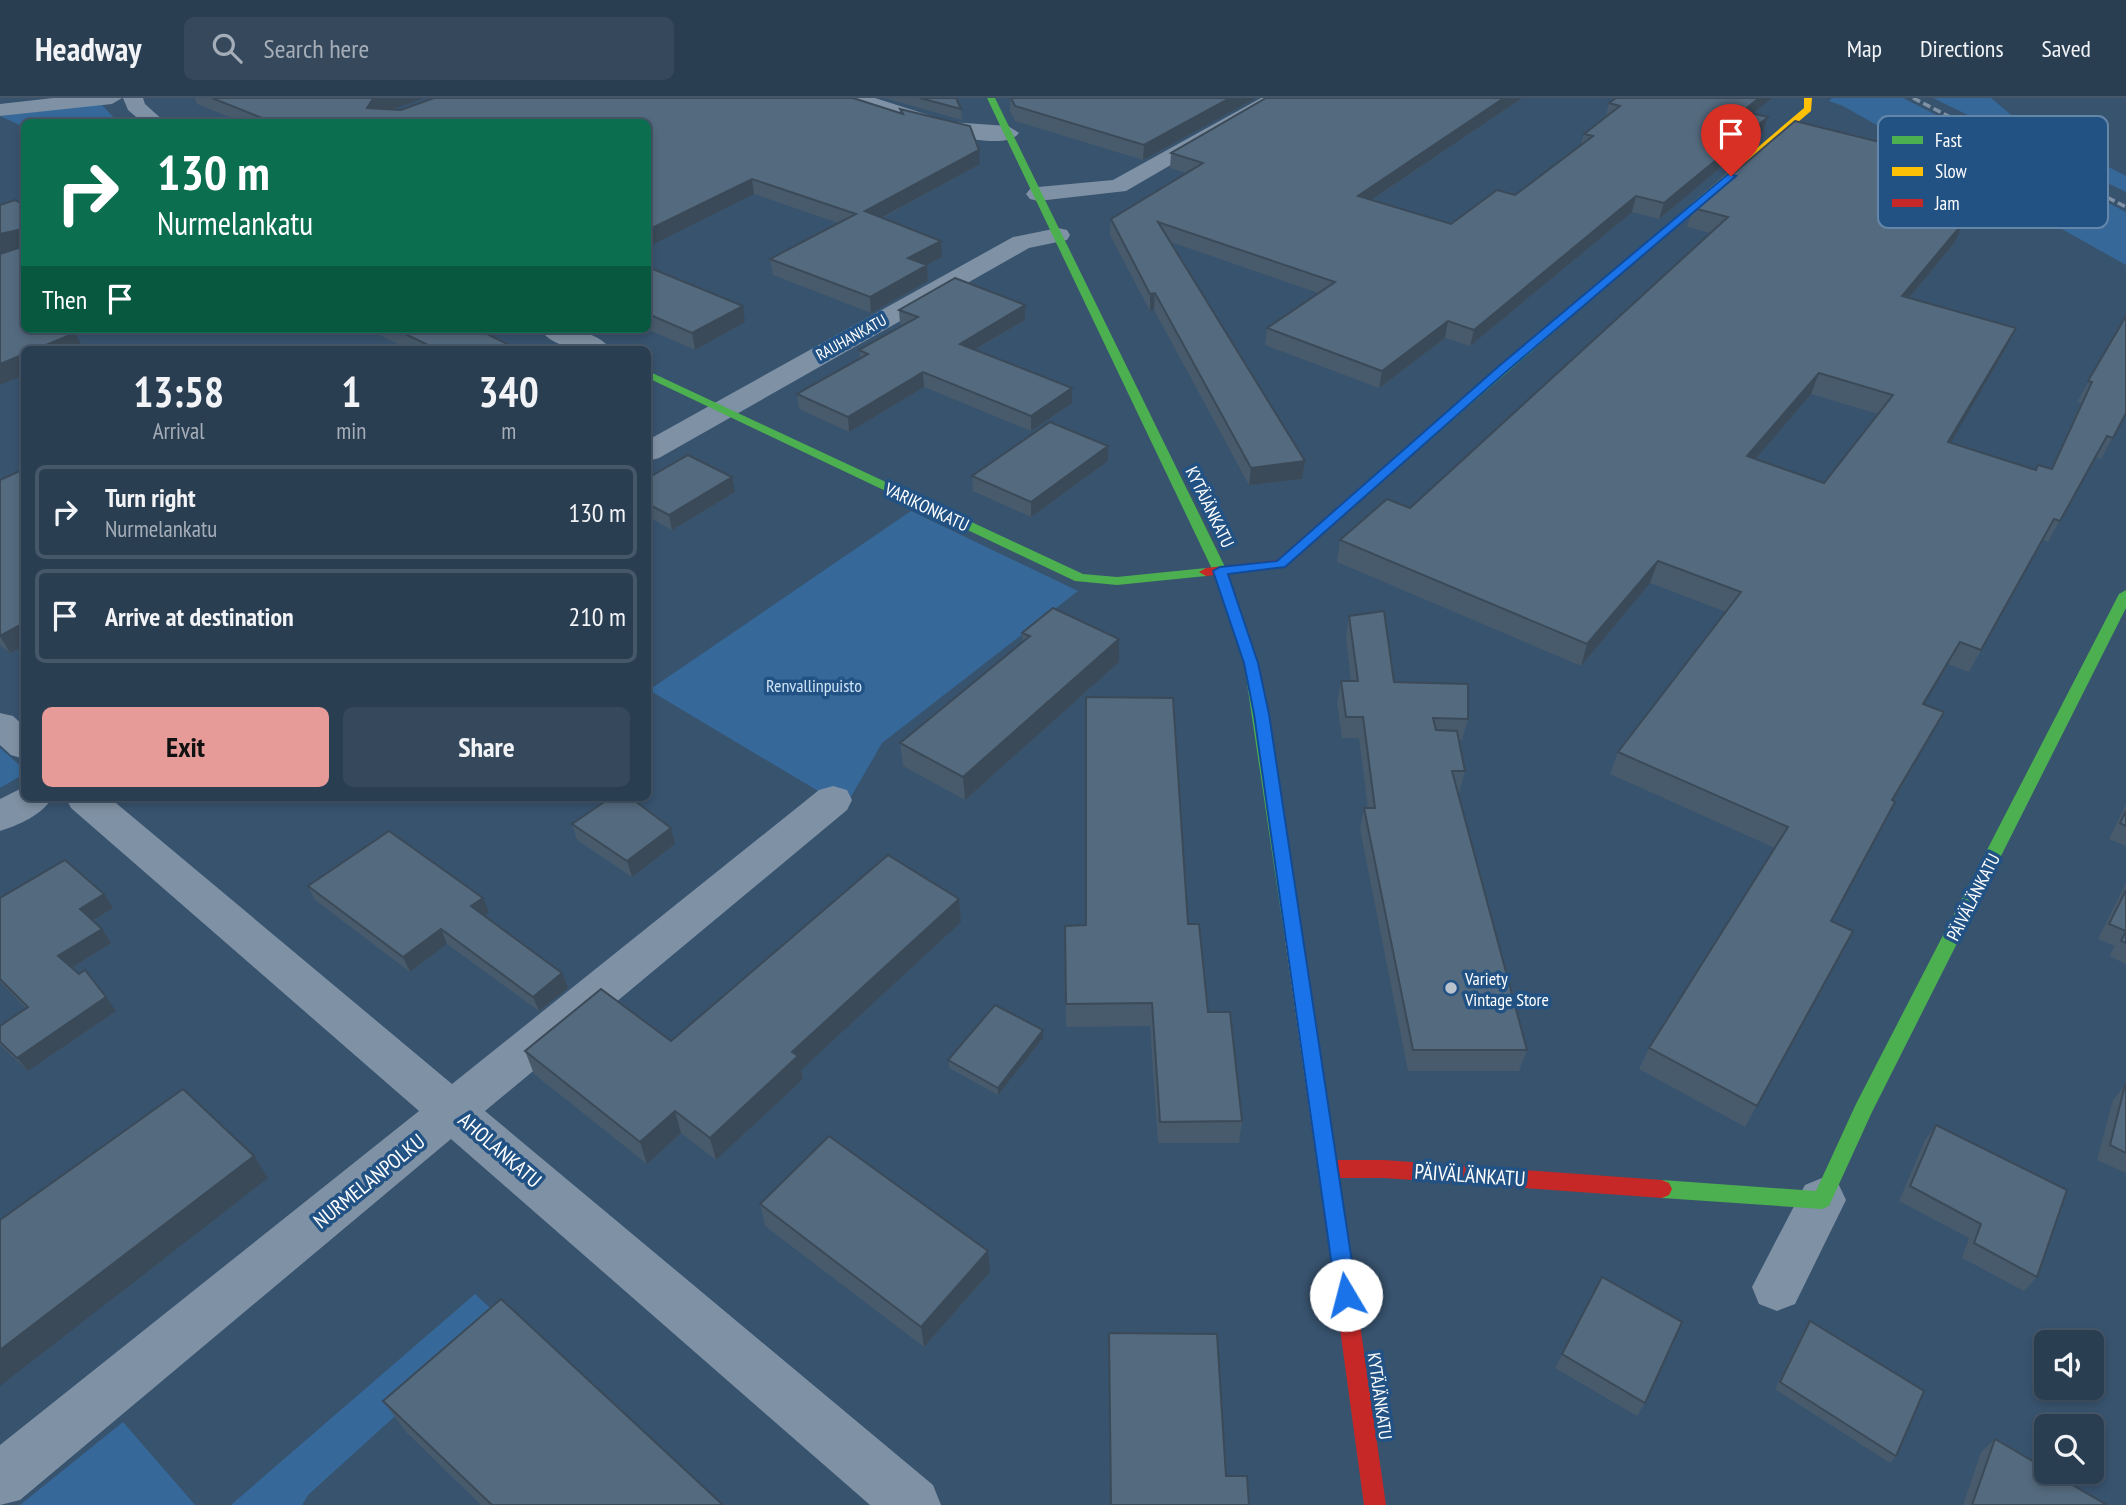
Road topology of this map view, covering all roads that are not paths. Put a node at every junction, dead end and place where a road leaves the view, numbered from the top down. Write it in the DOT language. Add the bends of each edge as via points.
graph roads {
  1 [pos="112,98"];
  2 [pos="133,98"];
  3 [pos="854,98"];
  4 [pos="991,98"];
  5 [pos="1276,98"];
  6 [pos="1808,98"];
  7 [pos="0,110"];
  8 [pos="151,119"];
  9 [pos="1008,133"];
  10 [pos="1038,194"];
  11 [pos="1058,235"];
  12 [pos="561,333"];
  13 [pos="589,346"];
  14 [pos="651,375"];
  15 [pos="722,410"];
  16 [pos="651,450"];
  17 [pos="1220,571"];
  18 [pos="2124,604"];
  19 [pos="0,725"];
  20 [pos="21,743"];
  21 [pos="833,800"];
  22 [pos="28,801"];
  23 [pos="89,801"];
  24 [pos="0,817"];
  25 [pos="455,1111"];
  26 [pos="1328,1169"];
  27 [pos="1822,1200"];
  28 [pos="1777,1287"];
  29 [pos="0,1480"];
  30 [pos="913,1505"];
  31 [pos="1375,1505"];
  1 -- 7 [label="street"];
  2 -- 8 [label="street" via="135,106"];
  3 -- 9 [label="street" via="954,130"];
  4 -- 9 [label="street, KYTÄJÄNKATU"];
  5 -- 10 [label="street" via="1118,186"];
  6 -- 17 [label="street, VARIKONKATU" via="1808,109 1280,564"];
  9 -- 10 [label="street, KYTÄJÄNKATU"];
  10 -- 11 [label="street, KYTÄJÄNKATU"];
  11 -- 15 [label="street, RAUHANKATU" via="1022,242"];
  11 -- 17 [label="street, KYTÄJÄNKATU"];
  12 -- 13 [label="street"];
  14 -- 15 [label="street, VARIKONKATU"];
  15 -- 16 [label="street, RAUHANKATU"];
  15 -- 17 [label="street, VARIKONKATU" via="1080,578 1117,581"];
  17 -- 26 [label="street, KYTÄJÄNKATU" via="1251,663 1261,714"];
  18 -- 27 [label="street, PÄIVÄLÄNKATU" via="1863,1110"];
  19 -- 20 [label="street"];
  21 -- 25 [label="street, NURMELANPOLKU"];
  22 -- 24 [label="street"];
  23 -- 25 [label="street, AHOLANKATU"];
  25 -- 29 [label="street, NURMELANPOLKU"];
  25 -- 30 [label="street, AHOLANKATU"];
  26 -- 27 [label="street, PÄIVÄLÄNKATU" via="1384,1169"];
  26 -- 31 [label="street, KYTÄJÄNKATU"];
  27 -- 28 [label="street, PÄIVÄLÄNKATU"];
}
